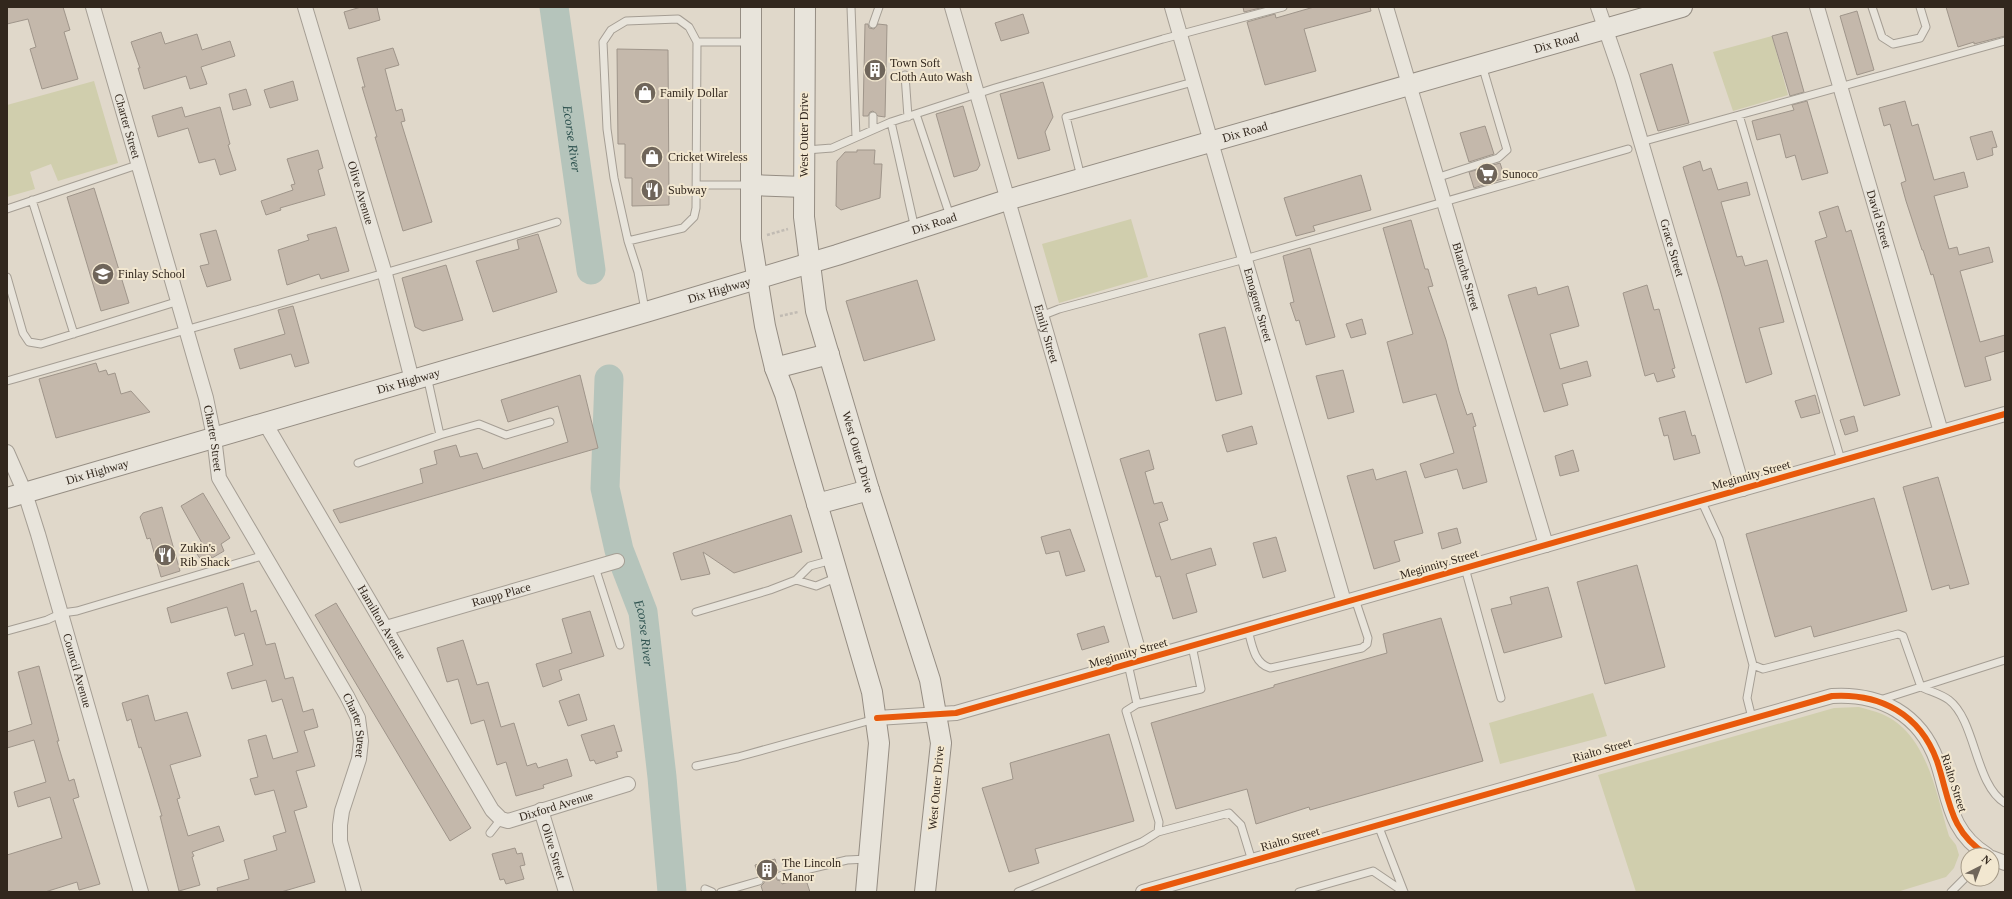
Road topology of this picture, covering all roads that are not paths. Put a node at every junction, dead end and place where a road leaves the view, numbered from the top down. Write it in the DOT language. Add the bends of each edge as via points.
graph roads {
  1 [pos="93,7"];
  2 [pos="305,7"];
  3 [pos="751,7"];
  4 [pos="805,7"];
  5 [pos="851,7"];
  6 [pos="879,7"];
  7 [pos="952,7"];
  8 [pos="1172,7"];
  9 [pos="1283,7"];
  10 [pos="1386,7"];
  11 [pos="1598,7"];
  12 [pos="1682,7"];
  13 [pos="1817,7"];
  14 [pos="1872,7"];
  15 [pos="1920,7"];
  16 [pos="873,24"];
  17 [pos="1604,29"];
  18 [pos="1180,34"];
  19 [pos="2005,41"];
  20 [pos="697,42"];
  21 [pos="751,42"];
  22 [pos="1482,64"];
  23 [pos="905,75"];
  24 [pos="1194,82"];
  25 [pos="1408,86"];
  26 [pos="1840,86"];
  27 [pos="976,95"];
  28 [pos="916,114"];
  29 [pos="1740,115"];
  30 [pos="873,116"];
  31 [pos="908,117"];
  32 [pos="891,122"];
  33 [pos="873,129"];
  34 [pos="856,137"];
  35 [pos="1211,142"];
  36 [pos="1641,142"];
  37 [pos="1628,149"];
  38 [pos="804,151"];
  39 [pos="140,164"];
  40 [pos="1436,178"];
  41 [pos="1081,179"];
  42 [pos="697,185"];
  43 [pos="751,185"];
  44 [pos="804,186"];
  45 [pos="32,200"];
  46 [pos="1007,200"];
  47 [pos="1443,202"];
  48 [pos="7,209"];
  49 [pos="951,218"];
  50 [pos="557,222"];
  51 [pos="915,230"];
  52 [pos="628,241"];
  53 [pos="1245,259"];
  54 [pos="810,263"];
  55 [pos="385,274"];
  56 [pos="7,277"];
  57 [pos="757,279"];
  58 [pos="179,301"];
  59 [pos="646,312"];
  60 [pos="1041,316"];
  61 [pos="187,329"];
  62 [pos="74,334"];
  63 [pos="830,354"];
  64 [pos="775,368"];
  65 [pos="420,378"];
  66 [pos="7,381"];
  67 [pos="2005,414"];
  68 [pos="265,422"];
  69 [pos="550,422"];
  70 [pos="1941,432"];
  71 [pos="440,435"];
  72 [pos="214,437"];
  73 [pos="7,452"];
  74 [pos="1841,460"];
  75 [pos="358,463"];
  76 [pos="1744,489"];
  77 [pos="869,490"];
  78 [pos="16,495"];
  79 [pos="1701,500"];
  80 [pos="817,504"];
  81 [pos="1546,545"];
  82 [pos="265,555"];
  83 [pos="617,561"];
  84 [pos="595,567"];
  85 [pos="835,568"];
  86 [pos="1465,568"];
  87 [pos="796,580"];
  88 [pos="1350,601"];
  89 [pos="696,612"];
  90 [pos="62,613"];
  91 [pos="386,628"];
  92 [pos="1248,630"];
  93 [pos="7,631"];
  94 [pos="620,645"];
  95 [pos="1192,646"];
  96 [pos="2005,660"];
  97 [pos="1135,662"];
  98 [pos="1753,665"];
  99 [pos="1921,687"];
  100 [pos="1501,698"];
  101 [pos="1878,701"];
  102 [pos="1137,704"];
  103 [pos="936,714"];
  104 [pos="877,718"];
  105 [pos="1752,718"];
  106 [pos="696,766"];
  107 [pos="628,784"];
  108 [pos="2005,803"];
  109 [pos="541,810"];
  110 [pos="501,819"];
  111 [pos="1378,825"];
  112 [pos="1158,832"];
  113 [pos="490,833"];
  114 [pos="1977,847"];
  115 [pos="868,858"];
  116 [pos="1252,861"];
  117 [pos="780,876"];
  118 [pos="759,881"];
  119 [pos="1960,883"];
  120 [pos="1150,891"];
  121 [pos="141,892"];
  122 [pos="354,892"];
  123 [pos="566,892"];
  124 [pos="721,892"];
  125 [pos="866,892"];
  126 [pos="925,892"];
  127 [pos="1018,892"];
  128 [pos="1299,892"];
  129 [pos="1404,892"];
  130 [pos="1951,892"];
  1 -- 39 [label="street, Charter Street"];
  2 -- 55 [label="street, Olive Avenue"];
  3 -- 21 [label="main road"];
  4 -- 38 [label="main road, West Outer Drive"];
  5 -- 34 [label="lane"];
  6 -- 16 [label="lane"];
  7 -- 27 [label="street, Emily Street"];
  8 -- 18 [label="street, Emogene Street"];
  9 -- 18 [label="lane"];
  10 -- 25 [label="street, Blanche Street"];
  11 -- 17 [label="street, Grace Street"];
  12 -- 17 [label="main road, Dix Road"];
  13 -- 26 [label="street, David Street"];
  14 -- 15 [label="lane" via="1882,38 1893,44 1920,38 1926,27"];
  17 -- 22 [label="main road, Dix Road"];
  17 -- 36 [label="street, Grace Street" via="1622,77"];
  18 -- 24 [label="street, Emogene Street"];
  18 -- 27 [label="lane"];
  19 -- 26 [label="lane"];
  20 -- 21 [label="lane"];
  20 -- 42 [label="lane"];
  20 -- 52 [label="lane" via="689,27 678,19 626,21 611,30 604,42 607,129 614,178"];
  21 -- 43 [label="main road"];
  22 -- 25 [label="main road, Dix Road"];
  22 -- 40 [label="lane" via="1507,150 1498,158"];
  23 -- 31 [label="lane"];
  24 -- 35 [label="street, Emogene Street"];
  24 -- 41 [label="lane" via="1066,117"];
  25 -- 35 [label="main road, Dix Road"];
  25 -- 40 [label="street, Blanche Street"];
  26 -- 29 [label="lane"];
  26 -- 70 [label="street, David Street"];
  27 -- 28 [label="lane"];
  27 -- 46 [label="street, Emily Street"];
  28 -- 31 [label="lane"];
  28 -- 49 [label="lane"];
  29 -- 36 [label="lane"];
  29 -- 74 [label="lane"];
  30 -- 33 [label="lane"];
  31 -- 32 [label="lane"];
  32 -- 33 [label="lane"];
  32 -- 51 [label="lane"];
  33 -- 34 [label="lane"];
  34 -- 38 [label="lane" via="832,148"];
  35 -- 41 [label="main road, Dix Road"];
  35 -- 53 [label="street, Emogene Street"];
  36 -- 76 [label="street, Grace Street"];
  37 -- 47 [label="lane"];
  38 -- 44 [label="main road, West Outer Drive"];
  39 -- 45 [label="lane"];
  39 -- 58 [label="street, Charter Street"];
  40 -- 47 [label="street, Blanche Street"];
  41 -- 46 [label="main road, Dix Road"];
  42 -- 43 [label="lane"];
  42 -- 52 [label="lane" via="694,217 683,228"];
  43 -- 44 [label="main road"];
  43 -- 57 [label="main road" via="751,239"];
  44 -- 54 [label="main road, West Outer Drive" via="804,217"];
  45 -- 48 [label="lane"];
  45 -- 62 [label="lane"];
  46 -- 49 [label="main road, Dix Road"];
  46 -- 60 [label="street, Emily Street"];
  47 -- 53 [label="lane"];
  47 -- 81 [label="street, Blanche Street"];
  49 -- 51 [label="main road, Dix Road"];
  50 -- 55 [label="lane"];
  51 -- 54 [label="main road, Dix Road"];
  52 -- 59 [label="lane" via="638,272"];
  53 -- 60 [label="lane"];
  53 -- 88 [label="street, Emogene Street"];
  54 -- 57 [label="main road, Dix Highway"];
  54 -- 63 [label="main road, West Outer Drive" via="816,311"];
  55 -- 61 [label="lane"];
  55 -- 65 [label="street, Olive Avenue"];
  56 -- 62 [label="lane" via="23,333 29,342 41,344"];
  57 -- 59 [label="main road, Dix Highway"];
  57 -- 64 [label="main road"];
  58 -- 61 [label="street, Charter Street"];
  58 -- 62 [label="lane"];
  59 -- 65 [label="main road, Dix Highway"];
  60 -- 97 [label="street, Emily Street"];
  61 -- 66 [label="lane"];
  61 -- 72 [label="street, Charter Street"];
  63 -- 64 [label="main road"];
  63 -- 77 [label="main road, West Outer Drive"];
  64 -- 80 [label="main road"];
  65 -- 68 [label="main road, Dix Highway"];
  65 -- 71 [label="lane"];
  67 -- 70 [label="street, Meginnity Street"];
  68 -- 72 [label="main road, Dix Highway"];
  68 -- 91 [label="street, Hamilton Avenue"];
  69 -- 71 [label="lane" via="506,436 479,424"];
  70 -- 74 [label="street, Meginnity Street"];
  71 -- 75 [label="lane"];
  72 -- 78 [label="main road, Dix Highway"];
  72 -- 82 [label="street, Charter Street" via="219,478"];
  73 -- 78 [label="street, Council Avenue"];
  74 -- 76 [label="street, Meginnity Street"];
  76 -- 79 [label="street, Meginnity Street"];
  77 -- 80 [label="main road"];
  77 -- 103 [label="main road, West Outer Drive" via="930,680"];
  78 -- 90 [label="street, Council Avenue"];
  79 -- 81 [label="street, Meginnity Street"];
  79 -- 98 [label="lane" via="1719,539"];
  80 -- 85 [label="main road"];
  81 -- 86 [label="street, Meginnity Street"];
  82 -- 90 [label="lane" via="77,611"];
  82 -- 122 [label="street, Charter Street" via="358,718 361,741 359,759 340,825 340,841"];
  83 -- 84 [label="street, Raupp Place"];
  84 -- 91 [label="street, Raupp Place"];
  84 -- 94 [label="lane"];
  85 -- 87 [label="lane" via="810,566"];
  85 -- 87 [label="lane" via="816,586"];
  85 -- 104 [label="main road" via="872,692"];
  86 -- 88 [label="street, Meginnity Street"];
  86 -- 100 [label="lane"];
  87 -- 89 [label="lane"];
  88 -- 92 [label="street, Meginnity Street"];
  88 -- 92 [label="lane" via="1368,638 1368,642 1362,648 1270,668 1258,661"];
  90 -- 93 [label="lane"];
  90 -- 121 [label="street, Council Avenue"];
  91 -- 110 [label="street, Hamilton Avenue" via="492,810"];
  92 -- 95 [label="street, Meginnity Street"];
  95 -- 97 [label="street, Meginnity Street"];
  95 -- 102 [label="lane" via="1201,689"];
  96 -- 99 [label="lane"];
  97 -- 102 [label="lane"];
  97 -- 103 [label="street, Meginnity Street" via="956,713"];
  98 -- 99 [label="lane" via="1763,669 1898,634 1903,636"];
  98 -- 105 [label="lane" via="1746,698"];
  99 -- 101 [label="lane"];
  99 -- 108 [label="lane" via="1948,699 1959,710 1992,792"];
  101 -- 105 [label="street, Rialto Street" via="1850,695 1832,696"];
  101 -- 114 [label="street, Rialto Street" via="1908,718 1923,734 1937,762 1950,811 1957,826"];
  102 -- 112 [label="lane" via="1126,711 1159,822"];
  103 -- 104 [label="street, Meginnity Street"];
  103 -- 126 [label="main road, West Outer Drive" via="941,743"];
  104 -- 106 [label="lane" via="738,757"];
  104 -- 115 [label="main road" via="879,742"];
  105 -- 111 [label="street, Rialto Street"];
  107 -- 109 [label="street, Dixford Avenue"];
  109 -- 110 [label="street, Dixford Avenue" via="508,821"];
  109 -- 123 [label="street, Olive Street"];
  110 -- 113 [label="lane, Dixford Avenue"];
  111 -- 116 [label="street, Rialto Street"];
  111 -- 129 [label="lane"];
  112 -- 116 [label="lane" via="1229,813 1241,825"];
  112 -- 127 [label="lane" via="1142,842"];
  115 -- 117 [label="lane" via="847,860"];
  115 -- 125 [label="main road"];
  116 -- 120 [label="street, Rialto Street"];
  118 -- 124 [label="lane"];
  119 -- 130 [label="lane"];
  128 -- 129 [label="lane" via="1374,870"];
}
